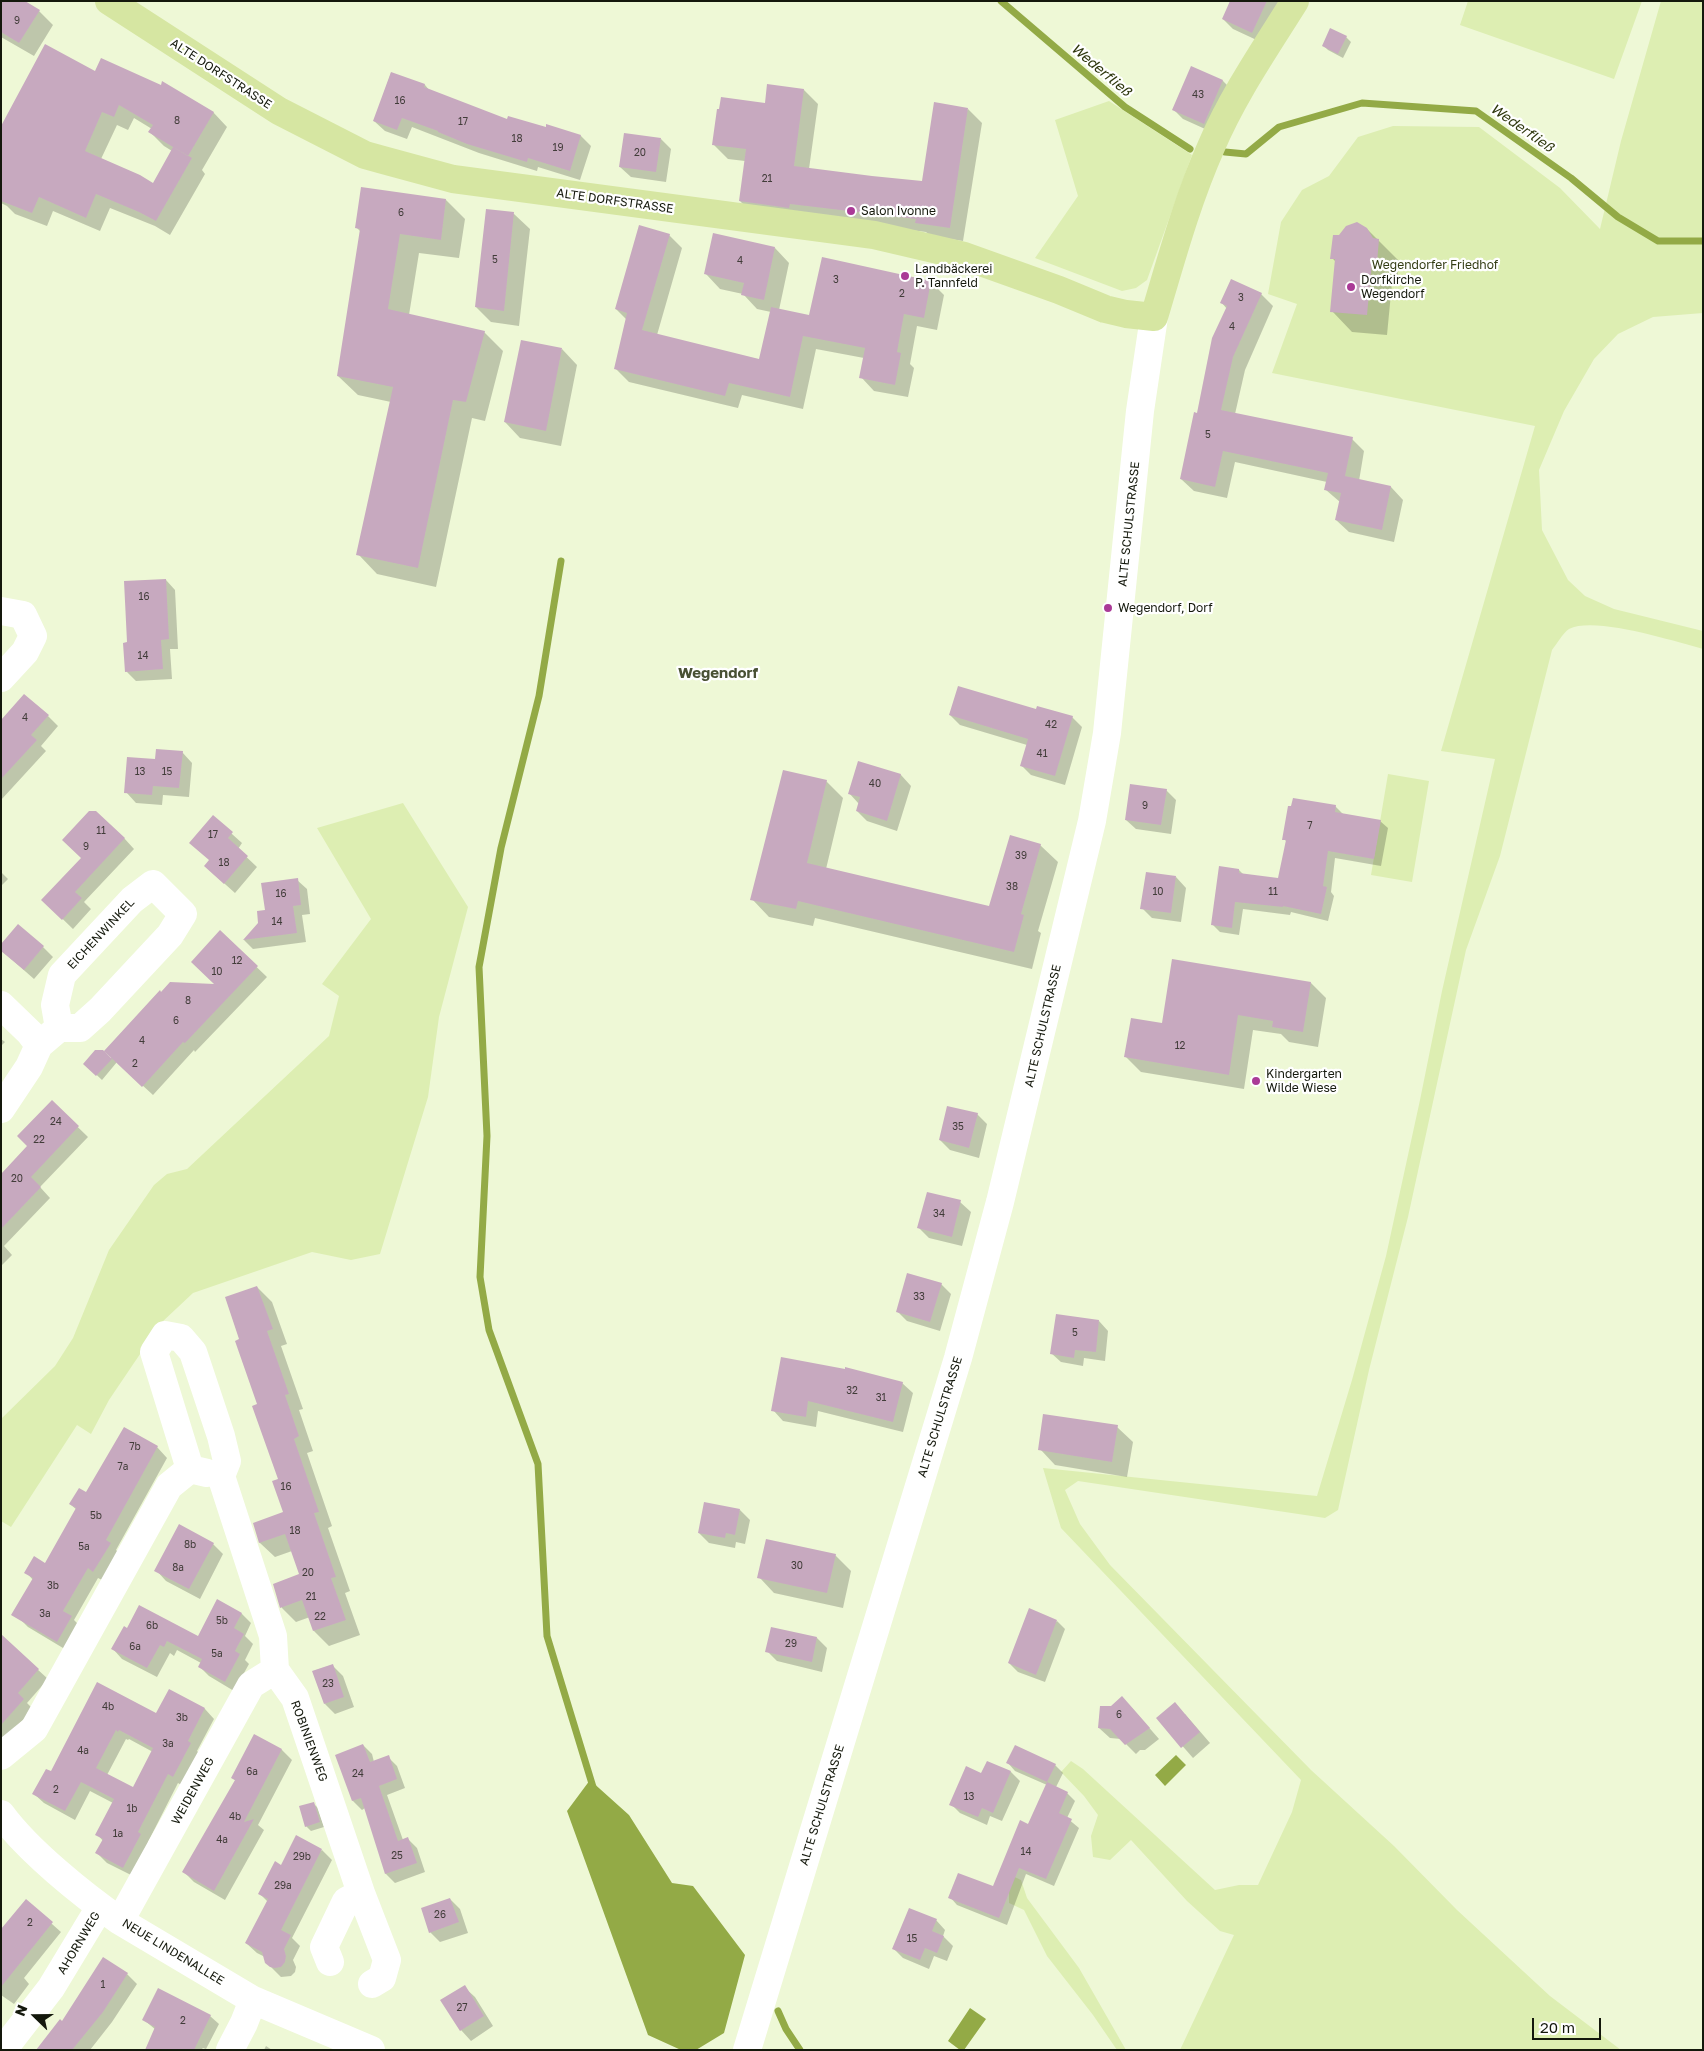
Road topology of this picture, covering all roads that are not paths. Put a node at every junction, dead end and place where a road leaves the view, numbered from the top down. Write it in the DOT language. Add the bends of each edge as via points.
graph roads {
  1 [pos="109,1"];
  2 [pos="1295,1"];
  3 [pos="1154,317"];
  4 [pos="1,611"];
  5 [pos="1,678"];
  6 [pos="1,1005"];
  7 [pos="49,1036"];
  8 [pos="1,1109"];
  9 [pos="190,1469"];
  10 [pos="221,1476"];
  11 [pos="275,1670"];
  12 [pos="1,1756"];
  13 [pos="1,1814"];
  14 [pos="361,1893"];
  15 [pos="110,1914"];
  16 [pos="330,1962"];
  17 [pos="372,1984"];
  18 [pos="253,2000"];
  19 [pos="3,2050"];
  20 [pos="230,2050"];
  21 [pos="371,2050"];
  22 [pos="747,2050"];
  1 -- 3 [label="main road, ALTE DORFSTRASSE" via="280,111 365,155 453,179 913,243 964,256 1105,309"];
  2 -- 3 [label="main road, ALTE SCHULSTRASSE" via="1245,81 1211,147"];
  3 -- 22 [label="street, ALTE SCHULSTRASSE" via="1140,411 1107,733 1090,830 1000,1202 958,1358"];
  4 -- 5 [label="street" via="23,615 33,636 25,652"];
  6 -- 7 [label="street" via="30,1033"];
  7 -- 7 [label="street, EICHENWINKEL" via="80,1028 170,935 183,914 153,884 132,900 62,976"];
  7 -- 8 [label="street"];
  9 -- 10 [label="street"];
  9 -- 10 [label="street" via="154,1352 165,1335 181,1338 193,1352 227,1461"];
  9 -- 12 [label="street" via="170,1486 34,1729"];
  10 -- 11 [label="street" via="273,1636"];
  11 -- 14 [label="street, ROBINIENWEG" via="295,1698"];
  11 -- 15 [label="street, WEIDENWEG" via="251,1685"];
  13 -- 15 [label="street, NEUE LINDENALLEE" via="40,1857"];
  14 -- 16 [label="street" via="346,1901 324,1947"];
  14 -- 17 [label="street, ROBINIENWEG" via="387,1960 382,1978"];
  15 -- 18 [label="street, NEUE LINDENALLEE"];
  15 -- 19 [label="street, AHORNWEG"];
  18 -- 20 [label="street"];
  18 -- 21 [label="street, NEUE LINDENALLEE"];
}
